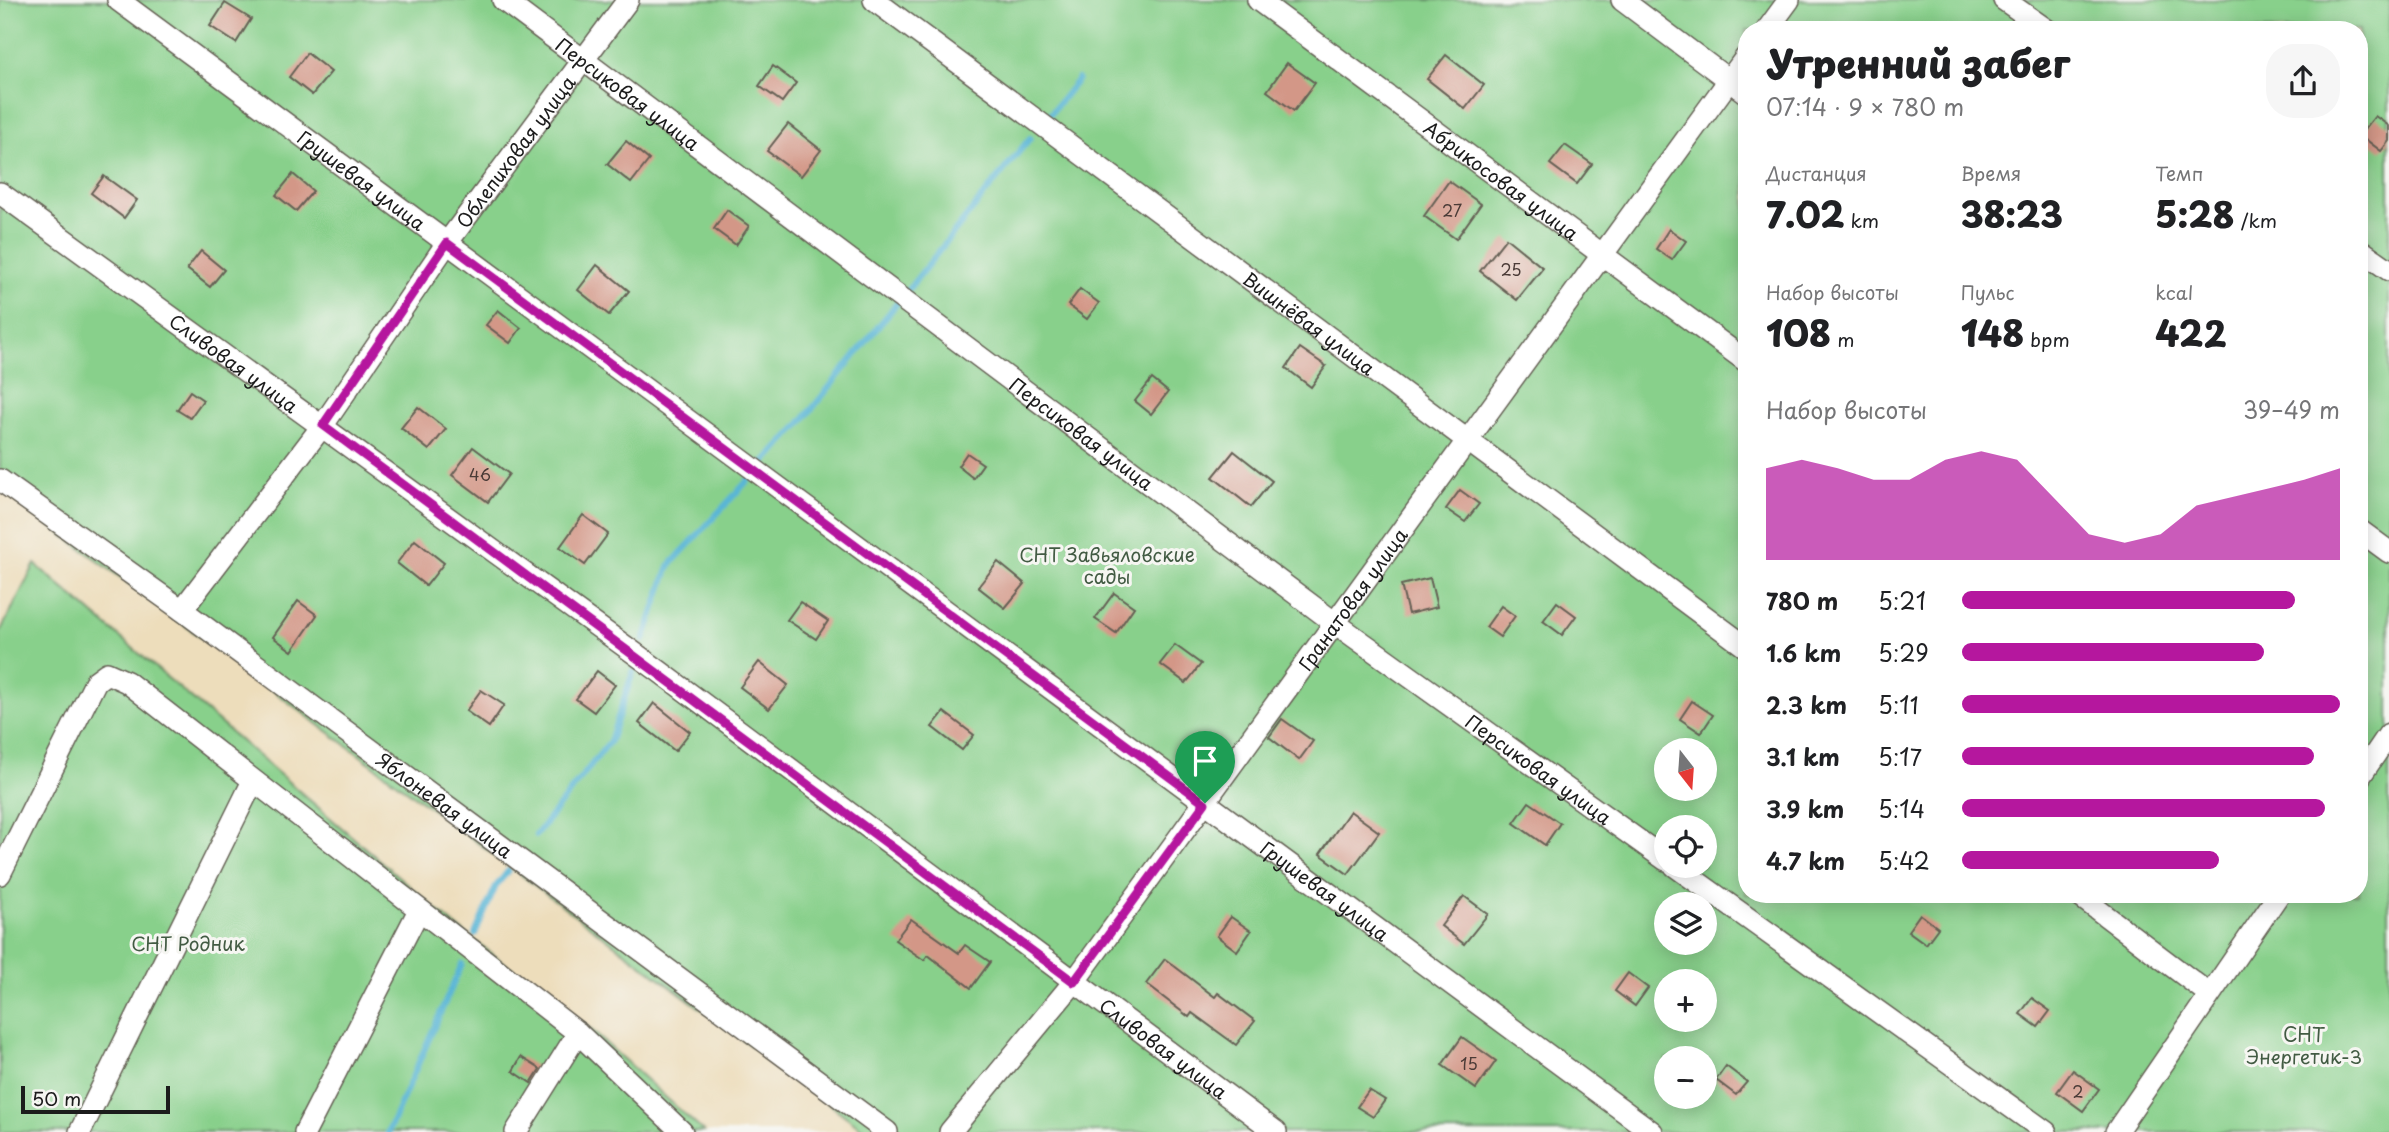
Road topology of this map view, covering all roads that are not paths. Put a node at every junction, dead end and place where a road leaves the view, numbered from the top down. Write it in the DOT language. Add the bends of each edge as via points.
graph roads {
  1 [pos="118,0"];
  2 [pos="503,0"];
  3 [pos="628,0"];
  4 [pos="874,0"];
  5 [pos="1258,0"];
  6 [pos="1622,0"];
  7 [pos="1789,0"];
  8 [pos="2004,0"];
  9 [pos="1774,21"];
  10 [pos="2034,21"];
  11 [pos="583,60"];
  12 [pos="1738,87"];
  13 [pos="0,192"];
  14 [pos="447,243"];
  15 [pos="1601,254"];
  16 [pos="2368,255"];
  17 [pos="2389,270"];
  18 [pos="1738,355"];
  19 [pos="323,425"];
  20 [pos="1469,439"];
  21 [pos="0,480"];
  22 [pos="2368,537"];
  23 [pos="2389,552"];
  24 [pos="182,610"];
  25 [pos="1335,623"];
  26 [pos="1738,641"];
  27 [pos="2389,734"];
  28 [pos="2368,765"];
  29 [pos="253,781"];
  30 [pos="1205,803"];
  31 [pos="1654,851"];
  32 [pos="0,874"];
  33 [pos="1692,878"];
  34 [pos="2089,903"];
  35 [pos="2272,903"];
  36 [pos="419,910"];
  37 [pos="1074,982"];
  38 [pos="2209,994"];
  39 [pos="578,1034"];
  40 [pos="80,1132"];
  41 [pos="305,1132"];
  42 [pos="516,1132"];
  43 [pos="682,1132"];
  44 [pos="887,1132"];
  45 [pos="950,1132"];
  46 [pos="1276,1132"];
  47 [pos="1652,1132"];
  48 [pos="2046,1132"];
  49 [pos="2116,1132"];
  1 -- 14 [label="street, Грушевая улица"];
  2 -- 11 [label="street, Персиковая улица"];
  3 -- 11 [label="street, Облепиховая улица"];
  4 -- 20 [label="street, Вишнёвая улица"];
  5 -- 15 [label="street, Абрикосовая улица"];
  6 -- 12 [label="street"];
  7 -- 9 [label="street"];
  8 -- 10 [label="street"];
  11 -- 14 [label="street, Облепиховая улица"];
  11 -- 25 [label="street, Персиковая улица"];
  12 -- 15 [label="street, Гранатовая улица"];
  13 -- 19 [label="street, Сливовая улица"];
  14 -- 19 [label="street, Облепиховая улица"];
  14 -- 30 [label="street, Грушевая улица"];
  15 -- 18 [label="street, Абрикосовая улица"];
  15 -- 20 [label="street, Гранатовая улица"];
  16 -- 17 [label="street"];
  19 -- 24 [label="street, Облепиховая улица"];
  19 -- 37 [label="street, Сливовая улица"];
  20 -- 25 [label="street, Гранатовая улица"];
  20 -- 26 [label="street, Вишнёвая улица"];
  21 -- 24 [label="street, Яблоневая улица"];
  22 -- 23 [label="street"];
  24 -- 44 [label="street, Яблоневая улица"];
  25 -- 30 [label="street, Гранатовая улица"];
  25 -- 31 [label="street, Персиковая улица"];
  27 -- 28 [label="street"];
  29 -- 32 [label="street" via="127,682 107,673 96,681"];
  29 -- 36 [label="street"];
  29 -- 40 [label="street"];
  30 -- 37 [label="street, Гранатовая улица"];
  30 -- 47 [label="street, Грушевая улица"];
  33 -- 48 [label="street"];
  34 -- 38 [label="street"];
  35 -- 38 [label="street"];
  36 -- 39 [label="street"];
  36 -- 41 [label="street"];
  37 -- 45 [label="street, Гранатовая улица"];
  37 -- 46 [label="street, Сливовая улица"];
  38 -- 49 [label="street"];
  39 -- 42 [label="street"];
  39 -- 43 [label="street"];
}
